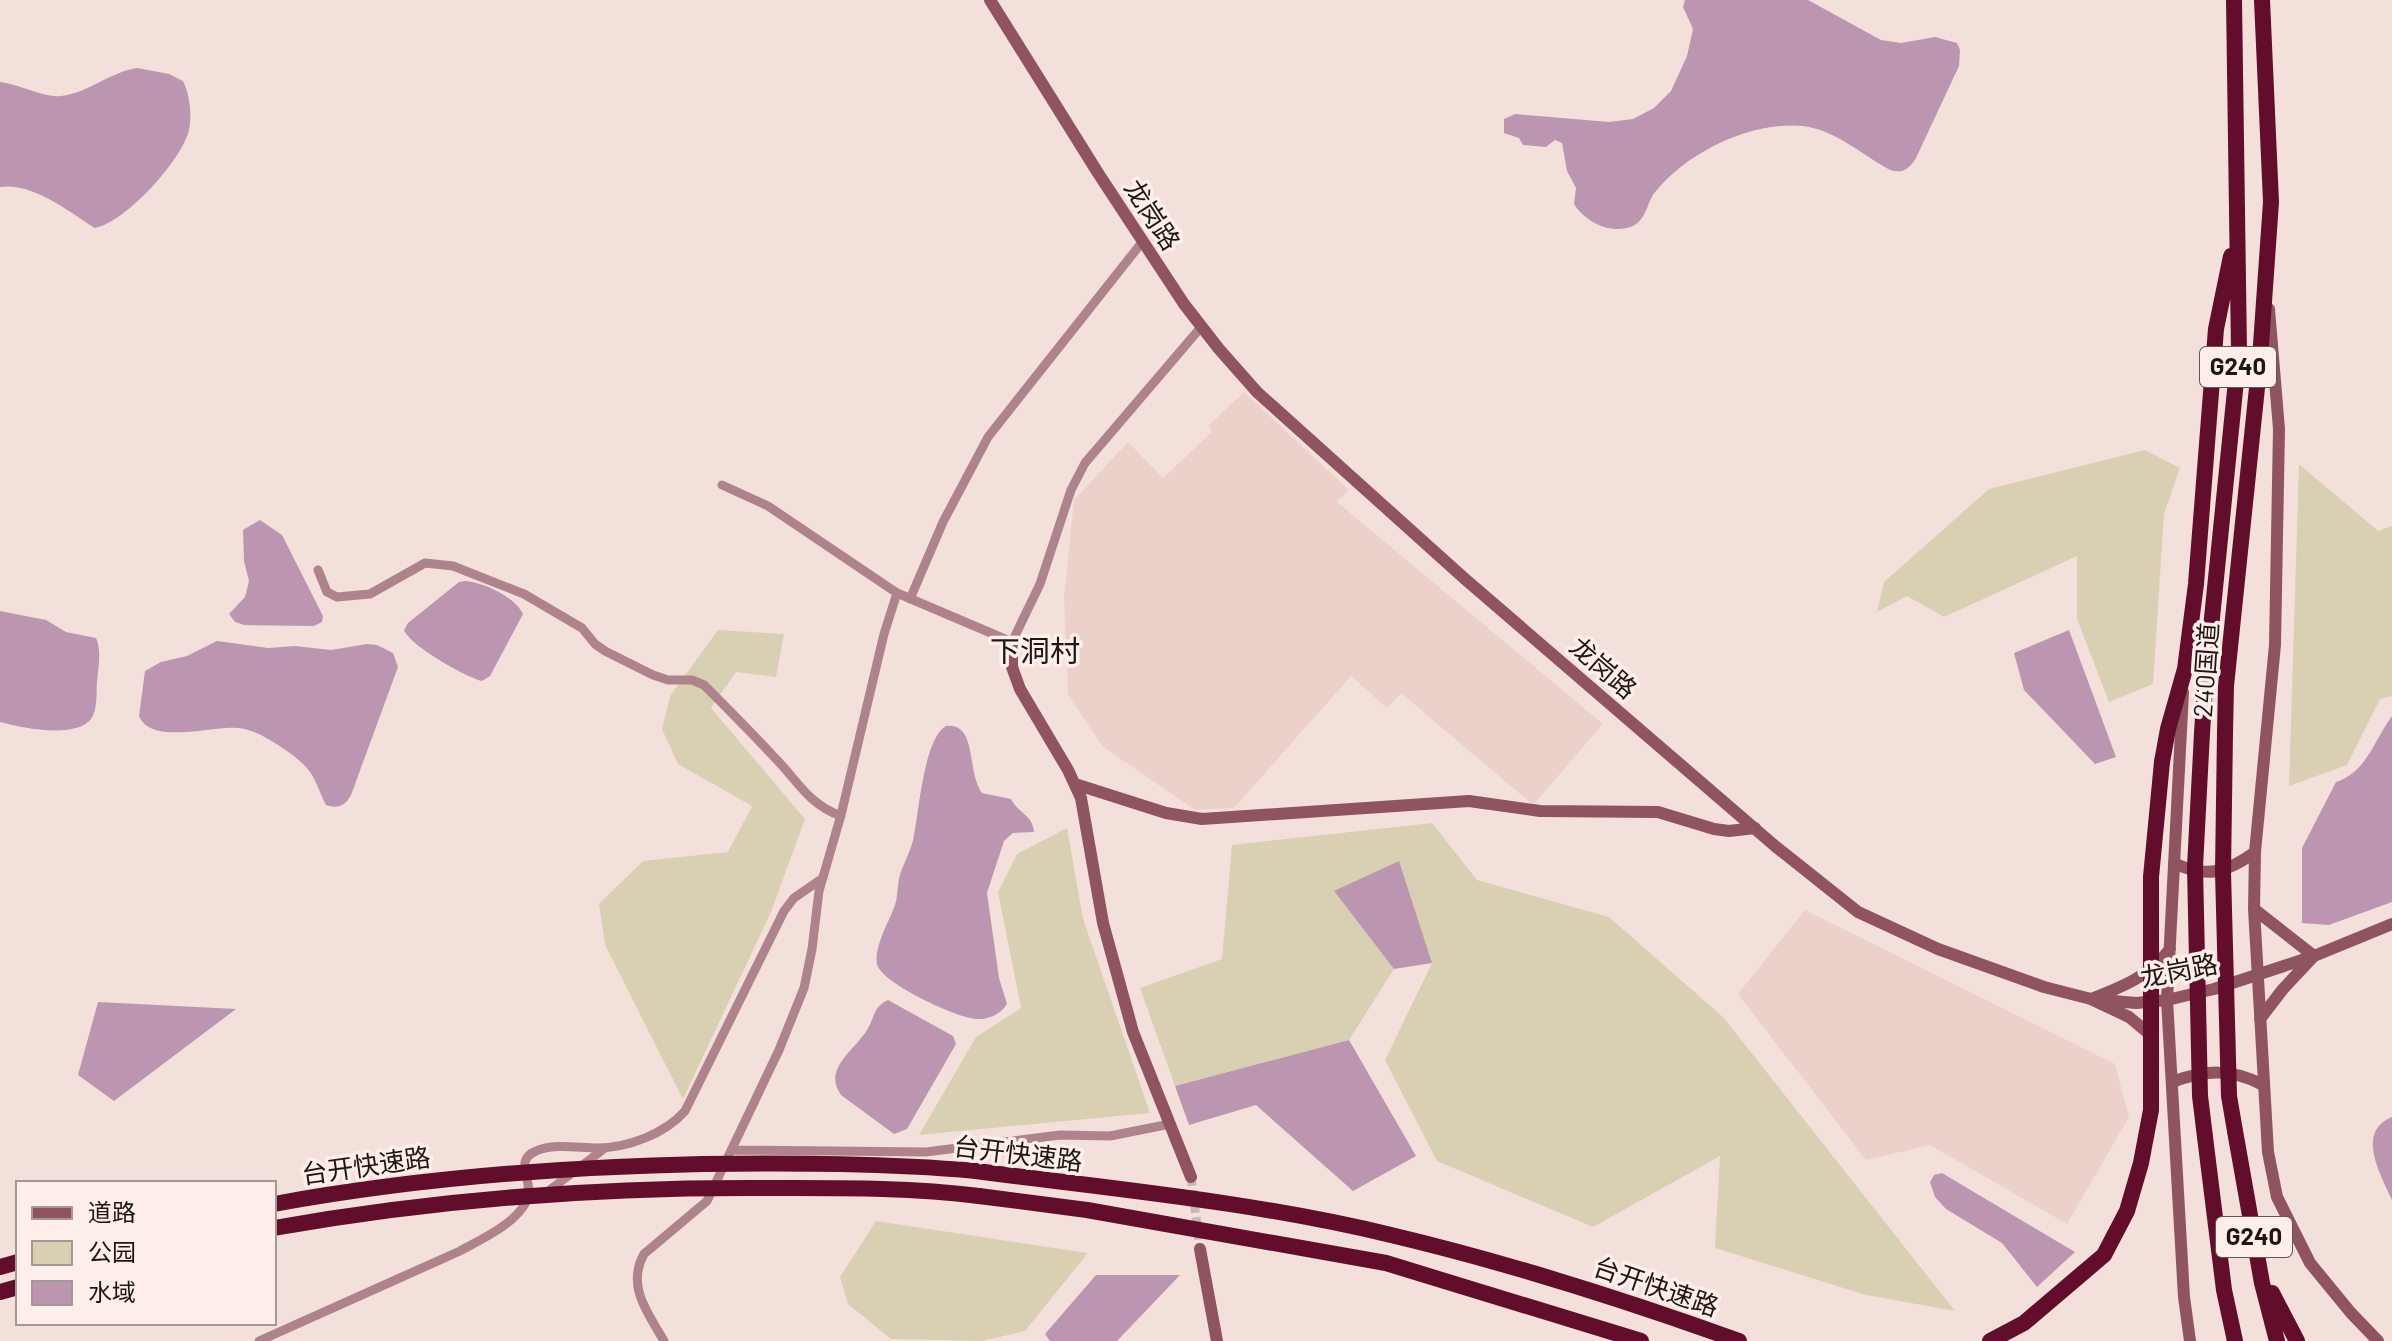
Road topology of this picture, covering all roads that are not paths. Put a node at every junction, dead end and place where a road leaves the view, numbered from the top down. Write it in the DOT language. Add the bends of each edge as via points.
graph roads {
  1 [pos="990,0"];
  2 [pos="2234,0"];
  3 [pos="2262,0"];
  4 [pos="2238,223"];
  5 [pos="1143,241"];
  6 [pos="2266,271"];
  7 [pos="1202,326"];
  8 [pos="722,485"];
  9 [pos="318,570"];
  10 [pos="897,593"];
  11 [pos="910,599"];
  12 [pos="1012,642"];
  13 [pos="2185,669"];
  14 [pos="1075,784"];
  15 [pos="841,816"];
  16 [pos="1755,828"];
  17 [pos="2255,852"];
  18 [pos="2174,863"];
  19 [pos="823,878"];
  20 [pos="2254,909"];
  21 [pos="2392,924"];
  22 [pos="2170,949"];
  23 [pos="2314,956"];
  24 [pos="2257,976"];
  25 [pos="2091,999"];
  26 [pos="2167,1000"];
  27 [pos="2260,1019"];
  28 [pos="2170,1053"];
  29 [pos="2172,1082"];
  30 [pos="2263,1085"];
  31 [pos="1170,1124"];
  32 [pos="606,1148"];
  33 [pos="731,1150"];
  34 [pos="1191,1177"];
  35 [pos="276,1204"];
  36 [pos="518,1214"];
  37 [pos="276,1228"];
  38 [pos="1200,1249"];
  39 [pos="2289,1339"];
  40 [pos="259,1341"];
  41 [pos="664,1341"];
  42 [pos="1217,1341"];
  43 [pos="1641,1341"];
  44 [pos="1739,1341"];
  45 [pos="1990,1341"];
  46 [pos="2190,1341"];
  47 [pos="2235,1341"];
  48 [pos="2378,1341"];
  1 -- 5 [label="main road, 龙岗路"];
  2 -- 4 [label="highway, 240国道 / G240"];
  3 -- 6 [label="highway, 240国道 / G240" via="2271,202"];
  4 -- 13 [label="highway" via="2216,329"];
  4 -- 47 [label="highway, 240国道 / G240, bridge" via="2239,351 2202,733 2195,867 2200,1096"];
  5 -- 7 [label="main road, 龙岗路"];
  5 -- 11 [label="street" via="988,437"];
  6 -- 17 [label="main road" via="2279,429 2275,645"];
  6 -- 39 [label="highway, 240国道 / G240, bridge" via="2226,686 2223,872 2229,1096 2260,1267"];
  7 -- 12 [label="street" via="1085,463 1040,584"];
  7 -- 16 [label="main road, 龙岗路" via="1236,370 1305,437"];
  8 -- 10 [label="street" via="768,506"];
  9 -- 15 [label="street" via="327,592 337,597 373,593 413,567 434,562 524,594 582,628 605,651 662,679 704,685 813,802"];
  10 -- 11 [label="street"];
  10 -- 15 [label="street"];
  11 -- 12 [label="street"];
  12 -- 14 [label="main road" via="1012,667 1020,689"];
  13 -- 18 [label="main road"];
  13 -- 45 [label="highway, bridge" via="2162,762 2151,877 2151,1110 2131,1199 2104,1255 2024,1323"];
  14 -- 16 [label="main road" via="1202,819 1469,801 1540,811 1658,812 1714,829"];
  14 -- 31 [label="main road" via="1112,957 1133,1032"];
  15 -- 19 [label="street"];
  16 -- 25 [label="main road, 龙岗路" via="1869,918 1987,968"];
  17 -- 18 [label="main road" via="2235,867 2206,873"];
  17 -- 20 [label="main road"];
  18 -- 22 [label="main road"];
  19 -- 32 [label="street" via="784,911 685,1111 658,1132"];
  19 -- 33 [label="street" via="804,988"];
  20 -- 23 [label="main road"];
  20 -- 24 [label="main road"];
  21 -- 23 [label="main road, 龙岗路"];
  22 -- 25 [label="main road" via="2137,980"];
  22 -- 26 [label="main road"];
  23 -- 24 [label="main road, 龙岗路"];
  23 -- 27 [label="main road"];
  24 -- 26 [label="main road, 龙岗路"];
  24 -- 27 [label="main road"];
  25 -- 26 [label="main road, 龙岗路"];
  25 -- 28 [label="main road" via="2144,1028"];
  26 -- 28 [label="main road"];
  27 -- 30 [label="main road"];
  28 -- 29 [label="main road"];
  29 -- 30 [label="main road" via="2213,1071 2244,1075"];
  29 -- 46 [label="main road"];
  30 -- 48 [label="main road" via="2277,1197 2310,1263"];
  31 -- 33 [label="street" via="1110,1136 1060,1135 926,1152"];
  31 -- 34 [label="main road"];
  32 -- 36 [label="street"];
  32 -- 36 [label="street" via="553,1147 526,1157 529,1194"];
  33 -- 41 [label="street" via="705,1205 640,1262 638,1292"];
  35 -- 44 [label="highway, 台开快速路, bridge" via="460,1177 594,1167 797,1164 976,1171 1265,1211 1388,1234 1572,1285"];
  36 -- 40 [label="street" via="460,1251"];
  37 -- 43 [label="highway, 台开快速路, bridge" via="448,1203 595,1191 941,1191 1087,1210 1386,1263"];
  38 -- 42 [label="main road"];
}
